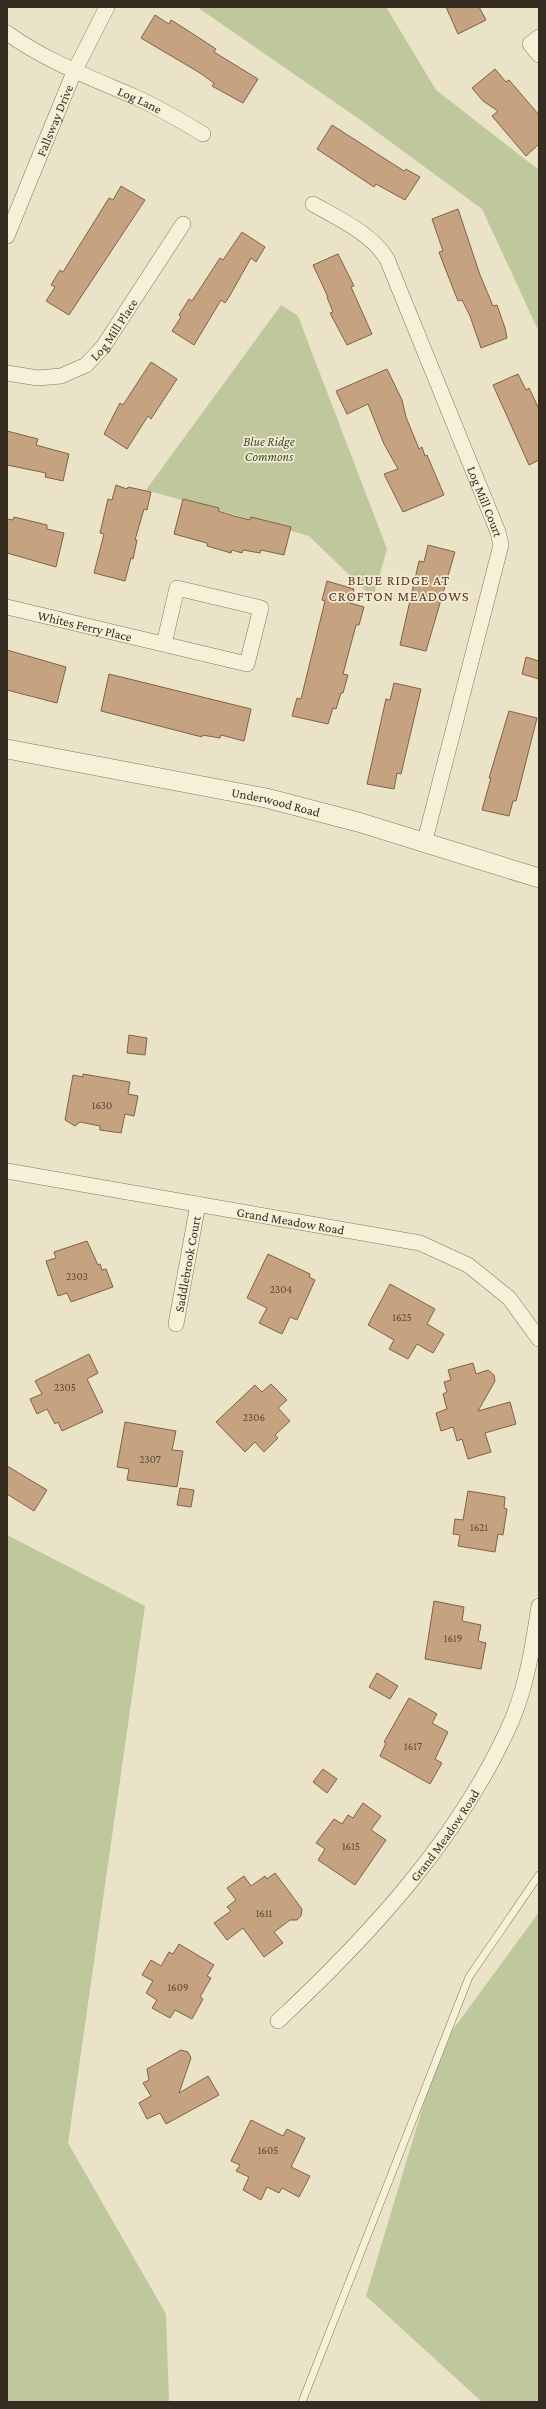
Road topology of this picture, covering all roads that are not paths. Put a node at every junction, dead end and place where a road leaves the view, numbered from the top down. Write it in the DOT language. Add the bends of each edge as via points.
graph roads {
  1 [pos="107,7"];
  2 [pos="7,34"];
  3 [pos="539,37"];
  4 [pos="539,55"];
  5 [pos="74,72"];
  6 [pos="203,134"];
  7 [pos="313,204"];
  8 [pos="183,224"];
  9 [pos="7,236"];
  10 [pos="7,374"];
  11 [pos="7,607"];
  12 [pos="164,644"];
  13 [pos="7,749"];
  14 [pos="424,844"];
  15 [pos="539,878"];
  16 [pos="7,1171"];
  17 [pos="198,1204"];
  18 [pos="176,1324"];
  19 [pos="539,1339"];
  20 [pos="539,1606"];
  21 [pos="539,1876"];
  22 [pos="278,2021"];
  23 [pos="302,2402"];
  1 -- 5 [label="street, Fallsway Drive"];
  2 -- 5 [label="street, Log Lane"];
  3 -- 4 [label="street" via="530,44"];
  5 -- 6 [label="street, Log Lane" via="168,113"];
  5 -- 9 [label="street, Fallsway Drive"];
  7 -- 14 [label="street, Log Mill Court" via="371,240 380,247 387,259 498,532 501,545"];
  8 -- 10 [label="street, Log Mill Place" via="103,347 86,365 61,376 38,378"];
  11 -- 12 [label="street, Whites Ferry Place"];
  12 -- 12 [label="street, Whites Ferry Place" via="177,588 261,608 247,664"];
  13 -- 14 [label="street, Underwood Road" via="266,798 358,822"];
  14 -- 15 [label="street, Underwood Road"];
  16 -- 17 [label="street, Grand Meadow Road"];
  17 -- 18 [label="street, Saddlebrook Court"];
  17 -- 19 [label="street, Grand Meadow Road" via="420,1243 468,1265 503,1293"];
  20 -- 22 [label="street, Grand Meadow Road" via="526,1677 512,1720 482,1778 444,1838 394,1904 328,1974"];
  21 -- 23 [label="lane" via="469,1978"];
}
